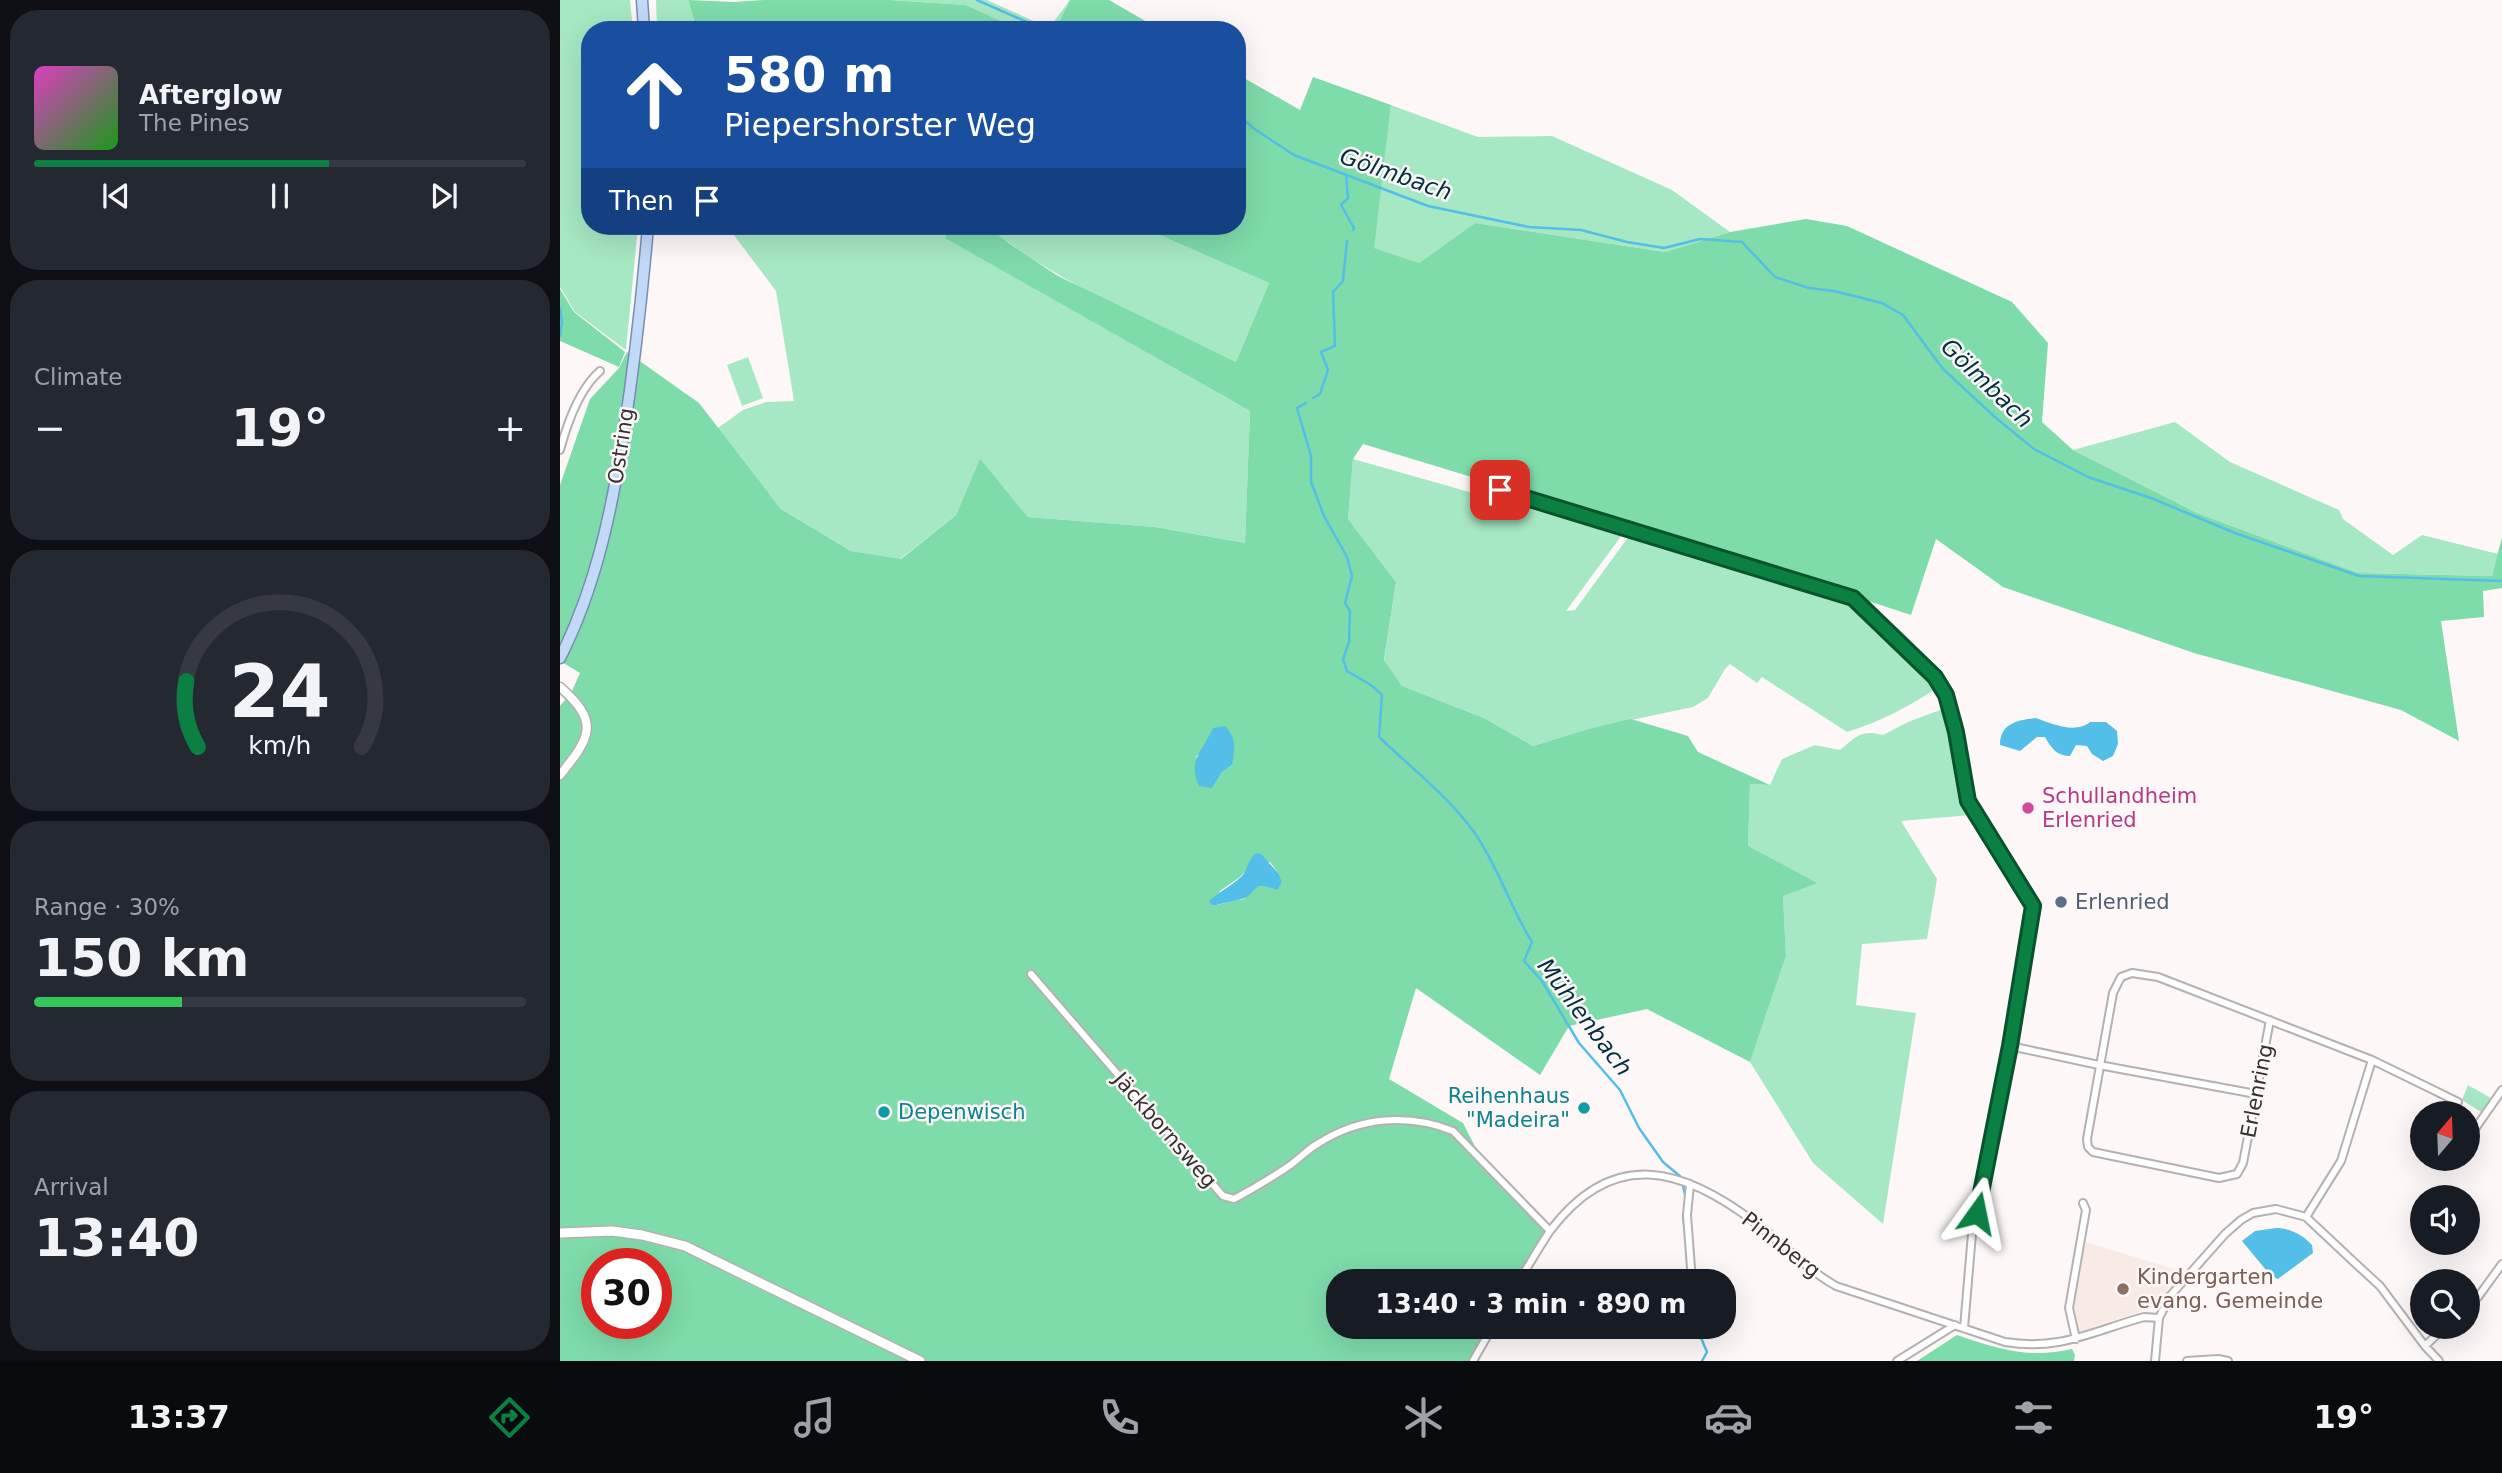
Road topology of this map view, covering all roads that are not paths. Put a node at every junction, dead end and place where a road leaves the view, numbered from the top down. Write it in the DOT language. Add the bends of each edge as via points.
graph roads {
  1 [pos="642,0"];
  2 [pos="643,21"];
  3 [pos="647,235"];
  4 [pos="600,371"];
  5 [pos="560,450"];
  6 [pos="1500,490"];
  7 [pos="560,658"];
  8 [pos="560,687"];
  9 [pos="560,775"];
  10 [pos="1031,974"];
  11 [pos="2270,1020"];
  12 [pos="2010,1046"];
  13 [pos="2372,1060"];
  14 [pos="2099,1065"];
  15 [pos="2502,1090"];
  16 [pos="2256,1094"];
  17 [pos="2456,1101"];
  18 [pos="2480,1122"];
  19 [pos="1690,1184"];
  20 [pos="2083,1203"];
  21 [pos="2306,1217"];
  22 [pos="1550,1231"];
  23 [pos="560,1233"];
  24 [pos="2502,1264"];
  25 [pos="1526,1269"];
  26 [pos="1691,1269"];
  27 [pos="2480,1293"];
  28 [pos="2159,1318"];
  29 [pos="1955,1325"];
  30 [pos="1964,1328"];
  31 [pos="1486,1339"];
  32 [pos="2076,1339"];
  33 [pos="2432,1339"];
  34 [pos="2425,1346"];
  35 [pos="920,1361"];
  36 [pos="1473,1361"];
  37 [pos="1897,1361"];
  38 [pos="2155,1361"];
  39 [pos="2187,1361"];
  40 [pos="2228,1361"];
  41 [pos="2439,1361"];
  1 -- 2 [label="main road"];
  3 -- 7 [label="main road, Ostring" via="637,345 613,496 585,599"];
  4 -- 5 [label="street" via="587,384"];
  6 -- 12 [label="street" via="1853,598 1935,677 1946,695 1956,732 1968,801 2033,906"];
  8 -- 9 [label="street" via="575,699 587,721 585,737"];
  10 -- 22 [label="street, Jäckbornsweg" via="1223,1196 1234,1199 1255,1189 1318,1143 1369,1121 1435,1123 1452,1130"];
  11 -- 13 [label="street"];
  11 -- 14 [label="street, Erlenring" via="2158,977 2126,974 2115,984"];
  11 -- 16 [label="street, Erlenring"];
  12 -- 14 [label="street"];
  12 -- 30 [label="street" via="1972,1234"];
  13 -- 17 [label="street"];
  13 -- 21 [label="street" via="2341,1161"];
  14 -- 16 [label="street"];
  14 -- 16 [label="street, Erlenring" via="2087,1139 2093,1152 2220,1178 2241,1169"];
  15 -- 18 [label="street"];
  19 -- 22 [label="street, Pinnberg" via="1650,1174 1615,1178 1581,1198"];
  19 -- 26 [label="street"];
  19 -- 29 [label="street, Pinnberg" via="1756,1224 1836,1286"];
  20 -- 32 [label="street" via="2086,1210 2069,1308"];
  21 -- 28 [label="street" via="2276,1209 2241,1220 2170,1296"];
  21 -- 34 [label="street" via="2380,1286"];
  22 -- 25 [label="street"];
  23 -- 35 [label="main road" via="611,1231 685,1246"];
  24 -- 27 [label="street"];
  28 -- 32 [label="street, Pinnberg" via="2144,1317"];
  28 -- 38 [label="street"];
  29 -- 30 [label="street, Pinnberg"];
  29 -- 37 [label="street"];
  30 -- 32 [label="street, Pinnberg" via="2030,1346"];
  31 -- 36 [label="street"];
  33 -- 34 [label="street"];
  34 -- 41 [label="street"];
  39 -- 40 [label="street"];
}
